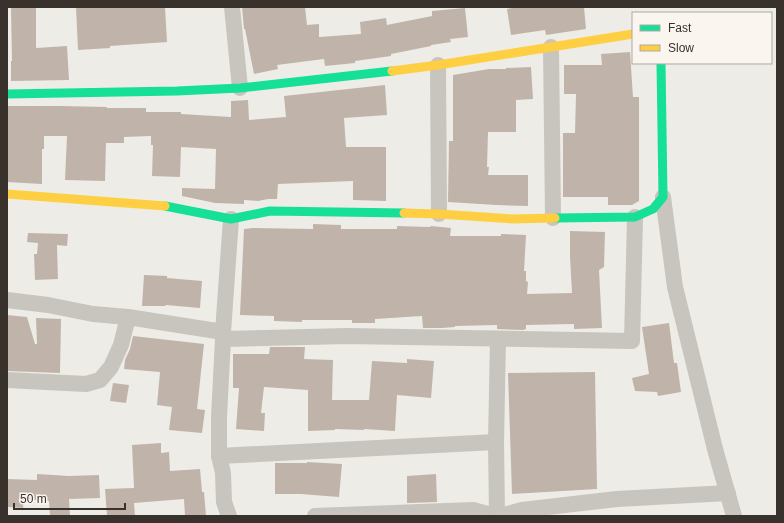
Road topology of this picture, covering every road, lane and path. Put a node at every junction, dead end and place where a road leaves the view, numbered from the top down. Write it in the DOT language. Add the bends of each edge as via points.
graph roads {
  1 [pos="232,7"];
  2 [pos="632,34"];
  3 [pos="551,47"];
  4 [pos="661,64"];
  5 [pos="438,65"];
  6 [pos="240,88"];
  7 [pos="7,94"];
  8 [pos="7,194"];
  9 [pos="663,197"];
  10 [pos="439,214"];
  11 [pos="635,217"];
  12 [pos="553,218"];
  13 [pos="231,219"];
  14 [pos="7,300"];
  15 [pos="128,317"];
  16 [pos="223,336"];
  17 [pos="498,339"];
  18 [pos="7,380"];
  19 [pos="496,442"];
  20 [pos="219,456"];
  21 [pos="728,493"];
  22 [pos="229,516"];
  23 [pos="315,516"];
  24 [pos="497,516"];
  25 [pos="734,516"];
  1 -- 6 [label="street"];
  2 -- 3 [label="street"];
  3 -- 5 [label="street"];
  3 -- 12 [label="street"];
  4 -- 9 [label="street"];
  5 -- 6 [label="street"];
  5 -- 10 [label="street"];
  6 -- 7 [label="street"];
  8 -- 13 [label="street" via="170,206"];
  9 -- 11 [label="street" via="653,209"];
  9 -- 21 [label="street" via="675,287"];
  10 -- 12 [label="street" via="512,219"];
  10 -- 13 [label="street" via="270,211"];
  11 -- 12 [label="street"];
  11 -- 17 [label="street" via="632,342"];
  13 -- 16 [label="street"];
  14 -- 15 [label="street"];
  15 -- 16 [label="street"];
  15 -- 18 [label="street" via="111,367 100,380 86,384"];
  16 -- 17 [label="street"];
  16 -- 20 [label="street"];
  17 -- 19 [label="street"];
  19 -- 20 [label="street"];
  19 -- 24 [label="street"];
  20 -- 22 [label="street" via="223,473 224,502"];
  21 -- 24 [label="street" via="617,499 522,510"];
  21 -- 25 [label="street"];
  23 -- 24 [label="street" via="473,510"];
}
